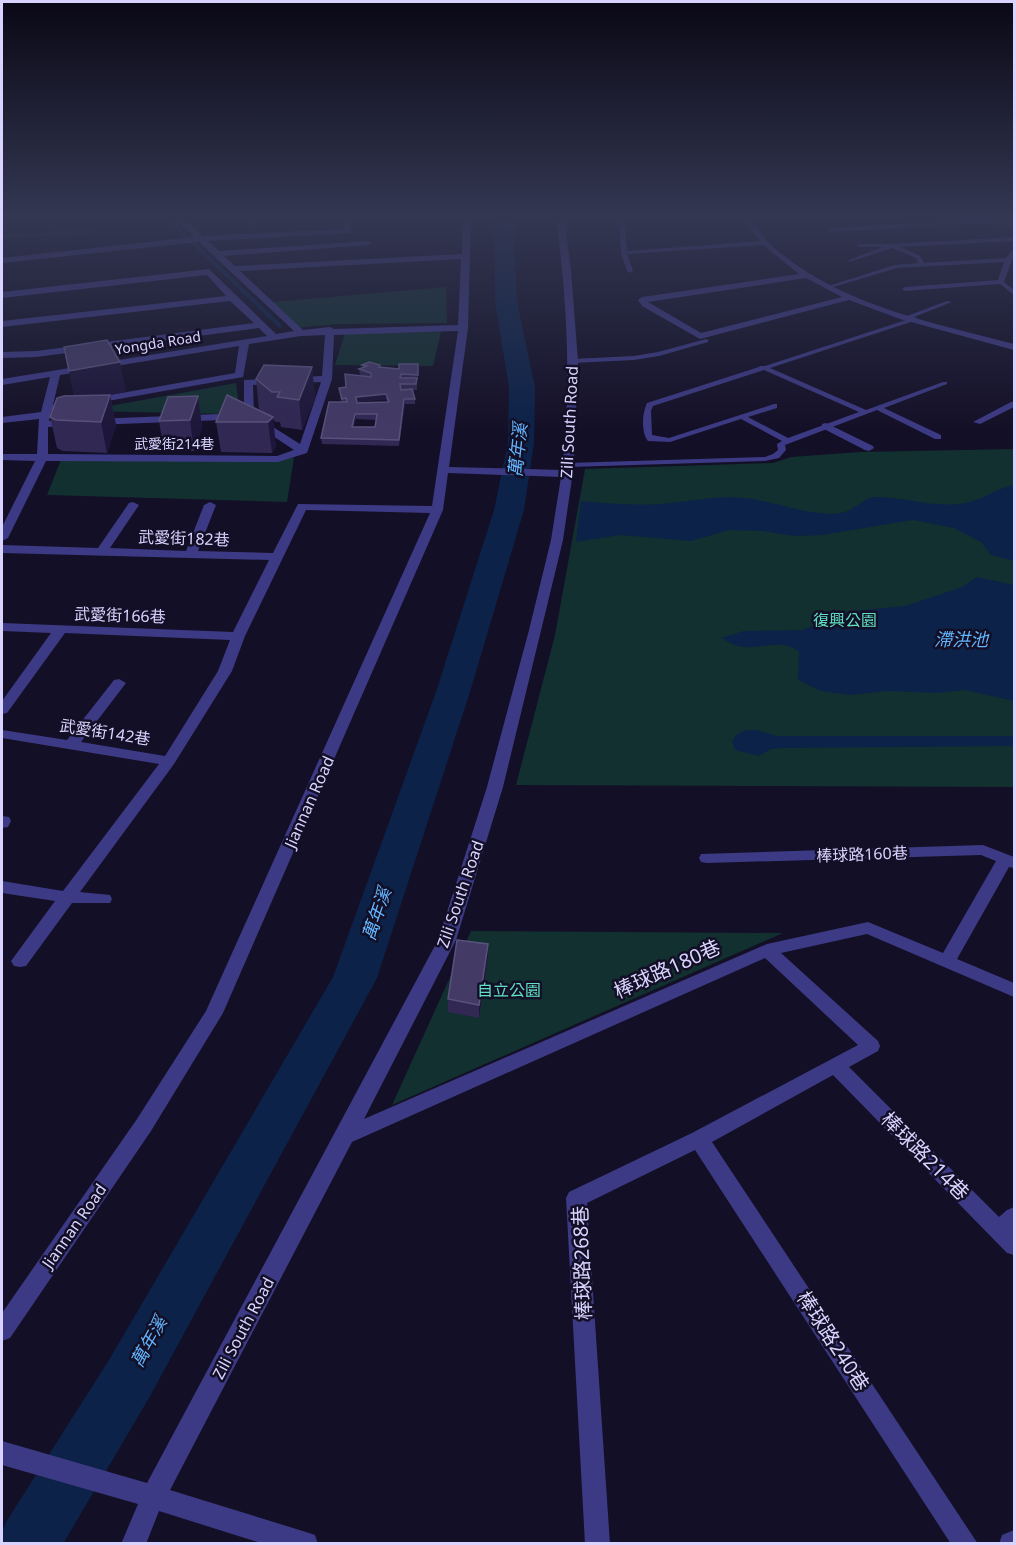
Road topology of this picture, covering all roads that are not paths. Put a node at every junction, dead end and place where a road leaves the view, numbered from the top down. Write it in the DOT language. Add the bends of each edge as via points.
graph roads {
  1 [pos="72,288"];
  2 [pos="229,288"];
  3 [pos="243,288"];
  4 [pos="464,288"];
  5 [pos="568,288"];
  6 [pos="722,288"];
  7 [pos="828,288"];
  8 [pos="917,288"];
  9 [pos="905,289"];
  10 [pos="2,295"];
  11 [pos="851,297"];
  12 [pos="232,298"];
  13 [pos="949,302"];
  14 [pos="912,318"];
  15 [pos="2,324"];
  16 [pos="260,325"];
  17 [pos="463,328"];
  18 [pos="330,330"];
  19 [pos="301,333"];
  20 [pos="274,337"];
  21 [pos="706,341"];
  22 [pos="244,343"];
  23 [pos="1014,347"];
  24 [pos="2,355"];
  25 [pos="573,361"];
  26 [pos="762,367"];
  27 [pos="56,373"];
  28 [pos="244,379"];
  29 [pos="327,379"];
  30 [pos="2,382"];
  31 [pos="945,383"];
  32 [pos="1014,404"];
  33 [pos="774,406"];
  34 [pos="878,408"];
  35 [pos="865,412"];
  36 [pos="45,416"];
  37 [pos="249,416"];
  38 [pos="744,417"];
  39 [pos="2,420"];
  40 [pos="977,422"];
  41 [pos="826,426"];
  42 [pos="938,437"];
  43 [pos="788,441"];
  44 [pos="869,448"];
  45 [pos="303,451"];
  46 [pos="2,457"];
  47 [pos="42,458"];
  48 [pos="445,470"];
  49 [pos="568,470"];
  50 [pos="133,505"];
  51 [pos="210,505"];
  52 [pos="437,510"];
  53 [pos="6,519"];
  54 [pos="2,538"];
  55 [pos="2,549"];
  56 [pos="102,551"];
  57 [pos="191,554"];
  58 [pos="276,557"];
  59 [pos="2,627"];
  60 [pos="61,629"];
  61 [pos="238,636"];
  62 [pos="119,683"];
  63 [pos="2,710"];
  64 [pos="2,734"];
  65 [pos="71,745"];
  66 [pos="169,761"];
  67 [pos="707,858"];
  68 [pos="1010,861"];
  69 [pos="2,887"];
  70 [pos="65,897"];
  71 [pos="104,899"];
  72 [pos="767,950"];
  73 [pos="947,960"];
  74 [pos="20,961"];
  75 [pos="1014,990"];
  76 [pos="835,1065"];
  77 [pos="345,1136"];
  78 [pos="699,1139"];
  79 [pos="1006,1223"];
  80 [pos="1014,1246"];
  81 [pos="2,1331"];
  82 [pos="2,1453"];
  83 [pos="153,1497"];
  84 [pos="134,1544"];
  85 [pos="306,1544"];
  86 [pos="598,1544"];
  87 [pos="966,1544"];
  1 -- 10 [label="street"];
  2 -- 12 [label="street"];
  3 -- 19 [label="street"];
  4 -- 17 [label="street, Jiannan Road"];
  5 -- 25 [label="street, Zili South Road"];
  6 -- 11 [label="street" via="642,300 700,336"];
  7 -- 11 [label="street"];
  8 -- 9 [label="lane"];
  11 -- 14 [label="street"];
  12 -- 15 [label="street"];
  12 -- 16 [label="street"];
  13 -- 14 [label="lane"];
  14 -- 23 [label="street"];
  14 -- 26 [label="lane"];
  16 -- 20 [label="street"];
  16 -- 24 [label="street"];
  17 -- 18 [label="street, Yongda Road"];
  17 -- 48 [label="street, Jiannan Road"];
  18 -- 19 [label="street, Yongda Road"];
  18 -- 29 [label="street"];
  19 -- 20 [label="street, Yongda Road"];
  20 -- 22 [label="street, Yongda Road"];
  21 -- 25 [label="lane" via="643,356"];
  22 -- 27 [label="street, Yongda Road"];
  22 -- 28 [label="street"];
  25 -- 49 [label="street, Zili South Road"];
  26 -- 35 [label="lane"];
  26 -- 38 [label="lane" via="650,405 647,431 651,439 670,440"];
  27 -- 30 [label="street, Yongda Road"];
  27 -- 36 [label="street"];
  28 -- 29 [label="street"];
  28 -- 36 [label="street"];
  28 -- 37 [label="street"];
  29 -- 45 [label="street"];
  31 -- 34 [label="lane"];
  32 -- 40 [label="lane"];
  33 -- 38 [label="lane"];
  34 -- 35 [label="lane"];
  34 -- 42 [label="lane"];
  35 -- 41 [label="lane"];
  36 -- 37 [label="street"];
  36 -- 39 [label="street"];
  36 -- 47 [label="street"];
  37 -- 45 [label="street"];
  38 -- 43 [label="lane"];
  41 -- 43 [label="lane"];
  41 -- 44 [label="street"];
  43 -- 49 [label="lane" via="776,456 765,459"];
  45 -- 47 [label="street, 武愛街214巷" via="278,459"];
  46 -- 47 [label="street, 武愛街214巷"];
  47 -- 53 [label="street"];
  48 -- 49 [label="street"];
  48 -- 52 [label="street, Jiannan Road"];
  49 -- 77 [label="street, Zili South Road" via="536,630 495,787 447,940"];
  50 -- 56 [label="street"];
  51 -- 57 [label="street"];
  52 -- 58 [label="street" via="302,506"];
  52 -- 81 [label="street, Jiannan Road" via="214,1014 144,1125"];
  53 -- 54 [label="street"];
  55 -- 56 [label="street, 武愛街182巷"];
  56 -- 57 [label="street, 武愛街182巷"];
  57 -- 58 [label="street, 武愛街182巷"];
  58 -- 61 [label="street"];
  59 -- 60 [label="street, 武愛街166巷"];
  60 -- 61 [label="street, 武愛街166巷"];
  60 -- 63 [label="street"];
  61 -- 66 [label="street, 武愛街142巷" via="225,671"];
  62 -- 65 [label="street"];
  64 -- 65 [label="street, 武愛街142巷"];
  65 -- 66 [label="street, 武愛街142巷"];
  66 -- 70 [label="street"];
  67 -- 68 [label="street, 棒球路160巷" via="983,850"];
  68 -- 73 [label="street"];
  69 -- 70 [label="street"];
  70 -- 71 [label="street"];
  70 -- 74 [label="street"];
  72 -- 73 [label="street, 棒球路180巷" via="868,928"];
  72 -- 76 [label="street, 棒球路268巷" via="871,1046"];
  72 -- 77 [label="street, 棒球路180巷"];
  73 -- 75 [label="street, 棒球路180巷"];
  76 -- 78 [label="street, 棒球路268巷"];
  76 -- 79 [label="street, 棒球路214巷"];
  77 -- 83 [label="street, Zili South Road"];
  78 -- 86 [label="street, 棒球路268巷" via="576,1198"];
  78 -- 87 [label="street, 棒球路240巷"];
  79 -- 80 [label="street, 棒球路214巷"];
  82 -- 83 [label="street"];
  83 -- 84 [label="street, Zili South Road"];
  83 -- 85 [label="street"];
}
